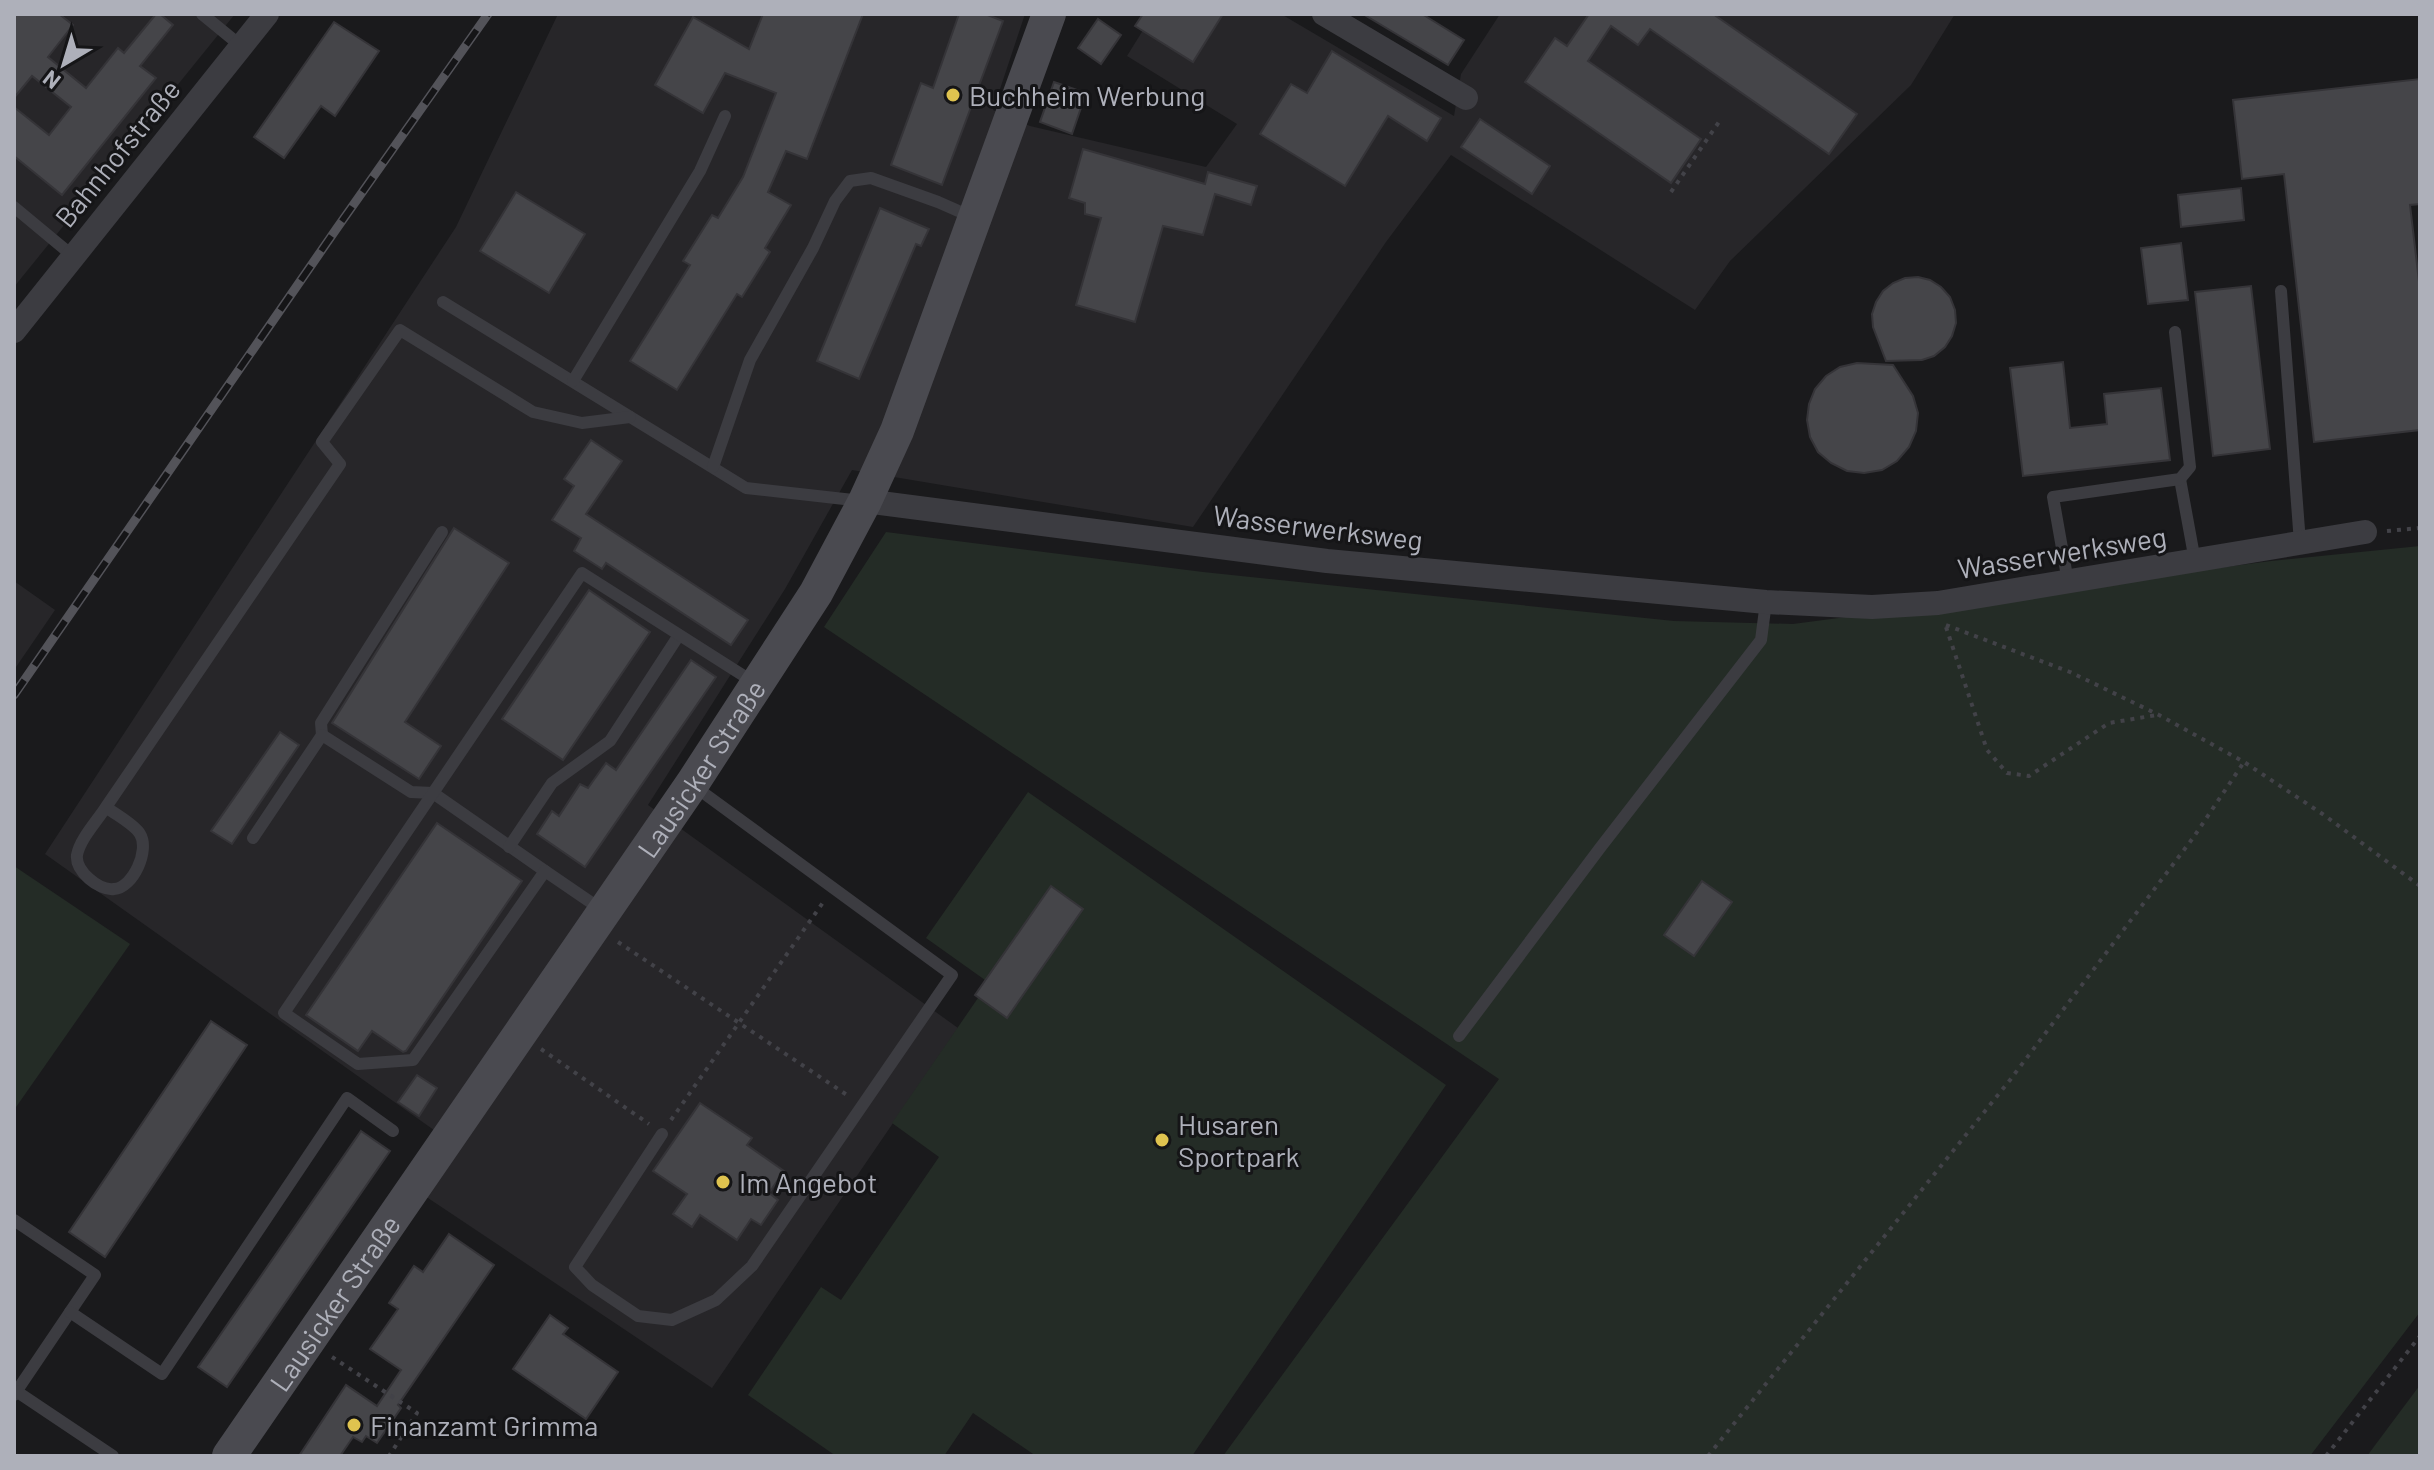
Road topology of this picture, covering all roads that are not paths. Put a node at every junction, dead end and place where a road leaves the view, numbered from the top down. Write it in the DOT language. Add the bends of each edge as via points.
graph roads {
  1 [pos="202,14"];
  2 [pos="267,14"];
  3 [pos="1049,14"];
  4 [pos="1324,14"];
  5 [pos="241,46"];
  6 [pos="1466,98"];
  7 [pos="725,116"];
  8 [pos="14,207"];
  9 [pos="975,219"];
  10 [pos="73,256"];
  11 [pos="2281,291"];
  12 [pos="443,302"];
  13 [pos="14,331"];
  14 [pos="2175,332"];
  15 [pos="573,381"];
  16 [pos="630,417"];
  17 [pos="713,467"];
  18 [pos="2180,479"];
  19 [pos="865,501"];
  20 [pos="442,532"];
  21 [pos="2365,532"];
  22 [pos="2300,543"];
  23 [pos="2195,561"];
  24 [pos="2068,582"];
  25 [pos="1766,602"];
  26 [pos="679,635"];
  27 [pos="758,684"];
  28 [pos="322,735"];
  29 [pos="692,784"];
  30 [pos="433,793"];
  31 [pos="106,807"];
  32 [pos="253,838"];
  33 [pos="509,847"];
  34 [pos="545,871"];
  35 [pos="599,919"];
  36 [pos="1459,1036"];
  37 [pos="393,1131"];
  38 [pos="662,1134"];
  39 [pos="14,1220"];
  40 [pos="70,1312"];
  41 [pos="15,1393"];
  42 [pos="113,1456"];
  43 [pos="229,1456"];
  1 -- 5 [label="lane"];
  2 -- 5 [label="street, Bahnhofstraße"];
  3 -- 9 [label="main road, Lausicker Straße"];
  4 -- 6 [label="street"];
  5 -- 10 [label="street, Bahnhofstraße"];
  7 -- 15 [label="lane" via="700,171"];
  8 -- 10 [label="lane"];
  9 -- 17 [label="lane" via="871,178 850,181 750,360"];
  9 -- 19 [label="main road, Lausicker Straße" via="897,431"];
  10 -- 13 [label="street, Bahnhofstraße"];
  11 -- 22 [label="lane"];
  12 -- 15 [label="lane"];
  14 -- 18 [label="lane" via="2190,467"];
  15 -- 16 [label="lane"];
  16 -- 17 [label="lane"];
  16 -- 31 [label="lane" via="582,423 533,412 400,330 322,442 340,464"];
  17 -- 19 [label="lane" via="746,488"];
  18 -- 23 [label="lane"];
  18 -- 24 [label="lane" via="2053,497"];
  19 -- 25 [label="street, Wasserwerksweg" via="1327,561"];
  19 -- 27 [label="main road, Lausicker Straße" via="816,593"];
  20 -- 28 [label="lane" via="321,723"];
  21 -- 22 [label="street, Wasserwerksweg"];
  22 -- 23 [label="street, Wasserwerksweg"];
  23 -- 24 [label="street, Wasserwerksweg"];
  24 -- 25 [label="street, Wasserwerksweg" via="1942,615"];
  25 -- 36 [label="lane" via="1761,640"];
  26 -- 27 [label="lane"];
  26 -- 30 [label="lane" via="582,573"];
  26 -- 33 [label="lane" via="610,741 552,783"];
  27 -- 29 [label="main road, Lausicker Straße"];
  28 -- 30 [label="lane" via="411,792"];
  28 -- 32 [label="lane"];
  29 -- 35 [label="main road, Lausicker Straße"];
  29 -- 38 [label="lane" via="952,975 752,1266 716,1300 672,1320 638,1316 575,1267"];
  30 -- 33 [label="lane"];
  30 -- 34 [label="lane" via="284,1013 358,1064 413,1060"];
  31 -- 31 [label="lane" via="140,832 144,845 142,862 124,885 113,890 82,872 77,861 78,850"];
  33 -- 34 [label="lane"];
  34 -- 35 [label="lane"];
  35 -- 43 [label="main road, Lausicker Straße"];
  37 -- 40 [label="lane" via="347,1098 162,1374"];
  39 -- 40 [label="lane" via="95,1275"];
  40 -- 41 [label="lane"];
  41 -- 42 [label="lane"];
}
